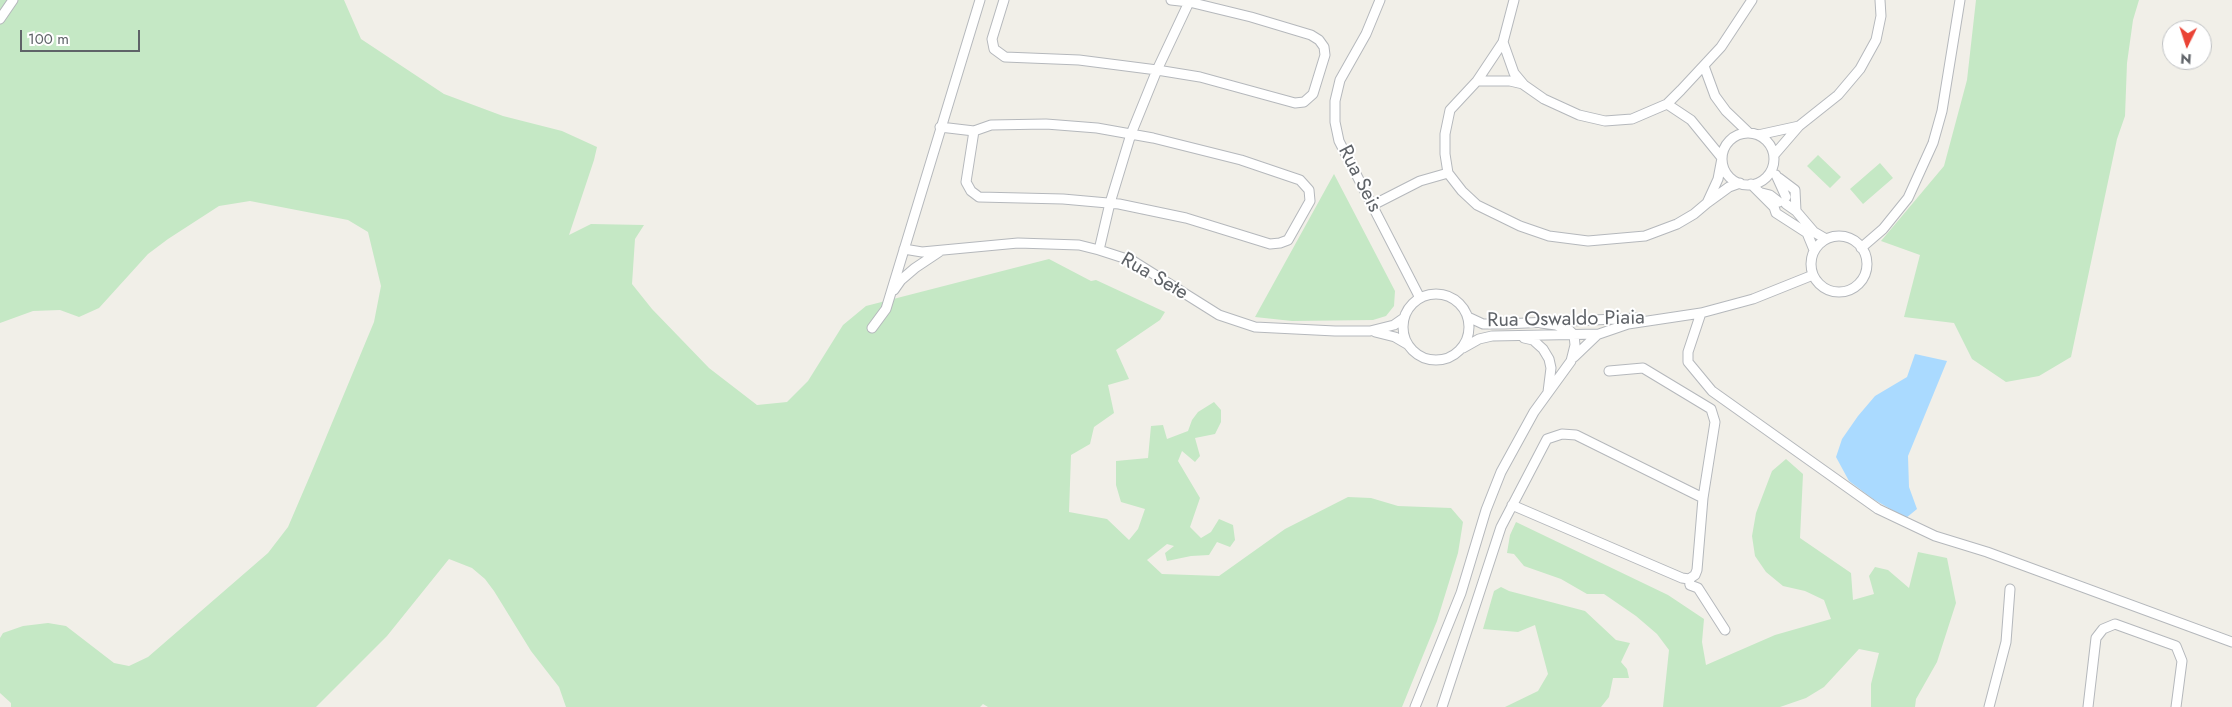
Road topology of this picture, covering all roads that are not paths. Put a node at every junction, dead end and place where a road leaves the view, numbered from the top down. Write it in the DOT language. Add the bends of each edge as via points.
graph roads {
  1 [pos="13,0"];
  2 [pos="980,0"];
  3 [pos="1004,0"];
  4 [pos="1171,0"];
  5 [pos="1380,0"];
  6 [pos="1514,0"];
  7 [pos="1752,0"];
  8 [pos="1880,0"];
  9 [pos="1960,0"];
  10 [pos="1189,1"];
  11 [pos="0,19"];
  12 [pos="1503,42"];
  13 [pos="1704,66"];
  14 [pos="1157,70"];
  15 [pos="1477,81"];
  16 [pos="1524,85"];
  17 [pos="1667,104"];
  18 [pos="1799,126"];
  19 [pos="940,127"];
  20 [pos="974,131"];
  21 [pos="1130,134"];
  22 [pos="1754,134"];
  23 [pos="1774,155"];
  24 [pos="1722,158"];
  25 [pos="1772,170"];
  26 [pos="1448,173"];
  27 [pos="1778,178"];
  28 [pos="1740,183"];
  29 [pos="1751,184"];
  30 [pos="1762,193"];
  31 [pos="1707,203"];
  32 [pos="1783,203"];
  33 [pos="1110,204"];
  34 [pos="1373,205"];
  35 [pos="1796,211"];
  36 [pos="1791,221"];
  37 [pos="1826,239"];
  38 [pos="1862,248"];
  39 [pos="904,249"];
  40 [pos="946,249"];
  41 [pos="1099,250"];
  42 [pos="1814,250"];
  43 [pos="1813,275"];
  44 [pos="890,296"];
  45 [pos="1420,298"];
  46 [pos="1701,313"];
  47 [pos="1468,316"];
  48 [pos="1404,318"];
  49 [pos="1666,318"];
  50 [pos="1541,323"];
  51 [pos="872,328"];
  52 [pos="1370,331"];
  53 [pos="1598,334"];
  54 [pos="1512,336"];
  55 [pos="1574,336"];
  56 [pos="1407,344"];
  57 [pos="1462,348"];
  58 [pos="1571,361"];
  59 [pos="1609,371"];
  60 [pos="1547,394"];
  61 [pos="1703,498"];
  62 [pos="1512,506"];
  63 [pos="1692,577"];
  64 [pos="2010,589"];
  65 [pos="1725,630"];
  66 [pos="2232,642"];
  67 [pos="1415,707"];
  68 [pos="1442,707"];
  69 [pos="1989,707"];
  70 [pos="2088,707"];
  71 [pos="2176,707"];
  1 -- 11 [label="street"];
  2 -- 19 [label="street"];
  3 -- 14 [label="street" via="992,39 994,49 1001,56 1079,60"];
  4 -- 10 [label="street"];
  5 -- 34 [label="street, Rua Seis" via="1340,80 1334,112 1339,141"];
  6 -- 12 [label="street"];
  7 -- 13 [label="street" via="1735,29"];
  8 -- 18 [label="street" via="1876,40 1860,69 1838,95"];
  9 -- 38 [label="street" via="1934,143 1908,198"];
  10 -- 14 [label="street"];
  10 -- 14 [label="street" via="1319,40 1325,55 1313,94 1304,102 1295,103 1200,77"];
  12 -- 15 [label="street"];
  12 -- 16 [label="street" via="1514,73"];
  13 -- 17 [label="street"];
  13 -- 22 [label="street" via="1715,96 1726,112"];
  14 -- 21 [label="street"];
  15 -- 16 [label="street" via="1510,81"];
  15 -- 26 [label="street" via="1450,110 1445,134"];
  16 -- 17 [label="street" via="1559,107 1604,121 1632,119"];
  17 -- 24 [label="street" via="1691,120"];
  18 -- 22 [label="street"];
  18 -- 23 [label="street"];
  19 -- 20 [label="street"];
  19 -- 39 [label="street"];
  20 -- 21 [label="street" via="991,125 1046,124"];
  20 -- 33 [label="street" via="966,182 974,195"];
  21 -- 33 [label="street"];
  21 -- 33 [label="street" via="1206,150 1300,180 1309,190 1310,201 1288,240 1270,244 1186,218"];
  22 -- 23 [label="street" via="1771,146"];
  22 -- 24 [label="street" via="1734,137"];
  23 -- 25 [label="street"];
  24 -- 28 [label="street" via="1727,173"];
  24 -- 31 [label="street" via="1718,179"];
  25 -- 27 [label="street"];
  25 -- 29 [label="street" via="1764,179"];
  26 -- 31 [label="street" via="1462,191 1497,216 1549,236 1588,241 1645,236 1677,224"];
  26 -- 34 [label="street" via="1420,181"];
  27 -- 32 [label="street"];
  27 -- 35 [label="street" via="1795,190"];
  28 -- 29 [label="street"];
  28 -- 31 [label="street" via="1729,186"];
  29 -- 30 [label="street"];
  30 -- 32 [label="street"];
  30 -- 36 [label="street" via="1776,213"];
  32 -- 35 [label="street"];
  32 -- 36 [label="street"];
  33 -- 41 [label="street"];
  34 -- 45 [label="street, Rua Seis"];
  35 -- 37 [label="street" via="1814,232"];
  36 -- 42 [label="street" via="1806,234"];
  37 -- 38 [label="street" via="1843,236"];
  37 -- 42 [label="street"];
  38 -- 43 [label="street" via="1866,256 1865,275 1851,289 1832,291 1822,286"];
  39 -- 40 [label="street, Rua Sete" via="922,252"];
  39 -- 44 [label="street"];
  40 -- 41 [label="street, Rua Sete" via="1018,243 1079,245"];
  40 -- 44 [label="street" via="900,280"];
  41 -- 52 [label="street, Rua Sete" via="1133,261 1231,320 1289,329"];
  42 -- 43 [label="street" via="1811,261"];
  43 -- 46 [label="street, Rua Oswaldo Piaia" via="1753,299"];
  44 -- 51 [label="street" via="886,309"];
  45 -- 47 [label="street" via="1432,294 1451,297 1462,305"];
  45 -- 48 [label="street"];
  46 -- 49 [label="street, Rua Oswaldo Piaia"];
  46 -- 66 [label="street" via="1688,352 1688,362 1706,384 1878,509 1935,536"];
  47 -- 50 [label="street, Rua Oswaldo Piaia" via="1483,324"];
  47 -- 57 [label="street" via="1470,329"];
  48 -- 52 [label="street, Rua Sete" via="1389,327"];
  48 -- 56 [label="street"];
  49 -- 50 [label="street, Rua Oswaldo Piaia"];
  49 -- 53 [label="street, Rua Oswaldo Piaia" via="1628,324"];
  50 -- 55 [label="street" via="1569,330"];
  52 -- 56 [label="street, Rua Sete"];
  53 -- 55 [label="street, Rua Oswaldo Piaia"];
  53 -- 58 [label="street"];
  54 -- 55 [label="street, Rua Oswaldo Piaia"];
  54 -- 57 [label="street, Rua Oswaldo Piaia" via="1479,338"];
  54 -- 60 [label="street" via="1532,340 1546,354 1551,368"];
  55 -- 58 [label="street"];
  56 -- 57 [label="street" via="1421,357 1434,360 1447,359"];
  58 -- 60 [label="street"];
  59 -- 61 [label="street" via="1643,368 1711,409 1715,422"];
  60 -- 67 [label="street" via="1522,431 1492,493 1461,593"];
  61 -- 62 [label="street" via="1576,435 1562,434 1548,439"];
  61 -- 63 [label="street"];
  62 -- 63 [label="street" via="1682,578"];
  62 -- 68 [label="street" via="1501,527"];
  63 -- 65 [label="street" via="1701,580 1698,588"];
  64 -- 69 [label="street" via="2006,642"];
  70 -- 71 [label="street" via="2096,638 2102,629 2115,624 2176,646 2182,661"];
}
